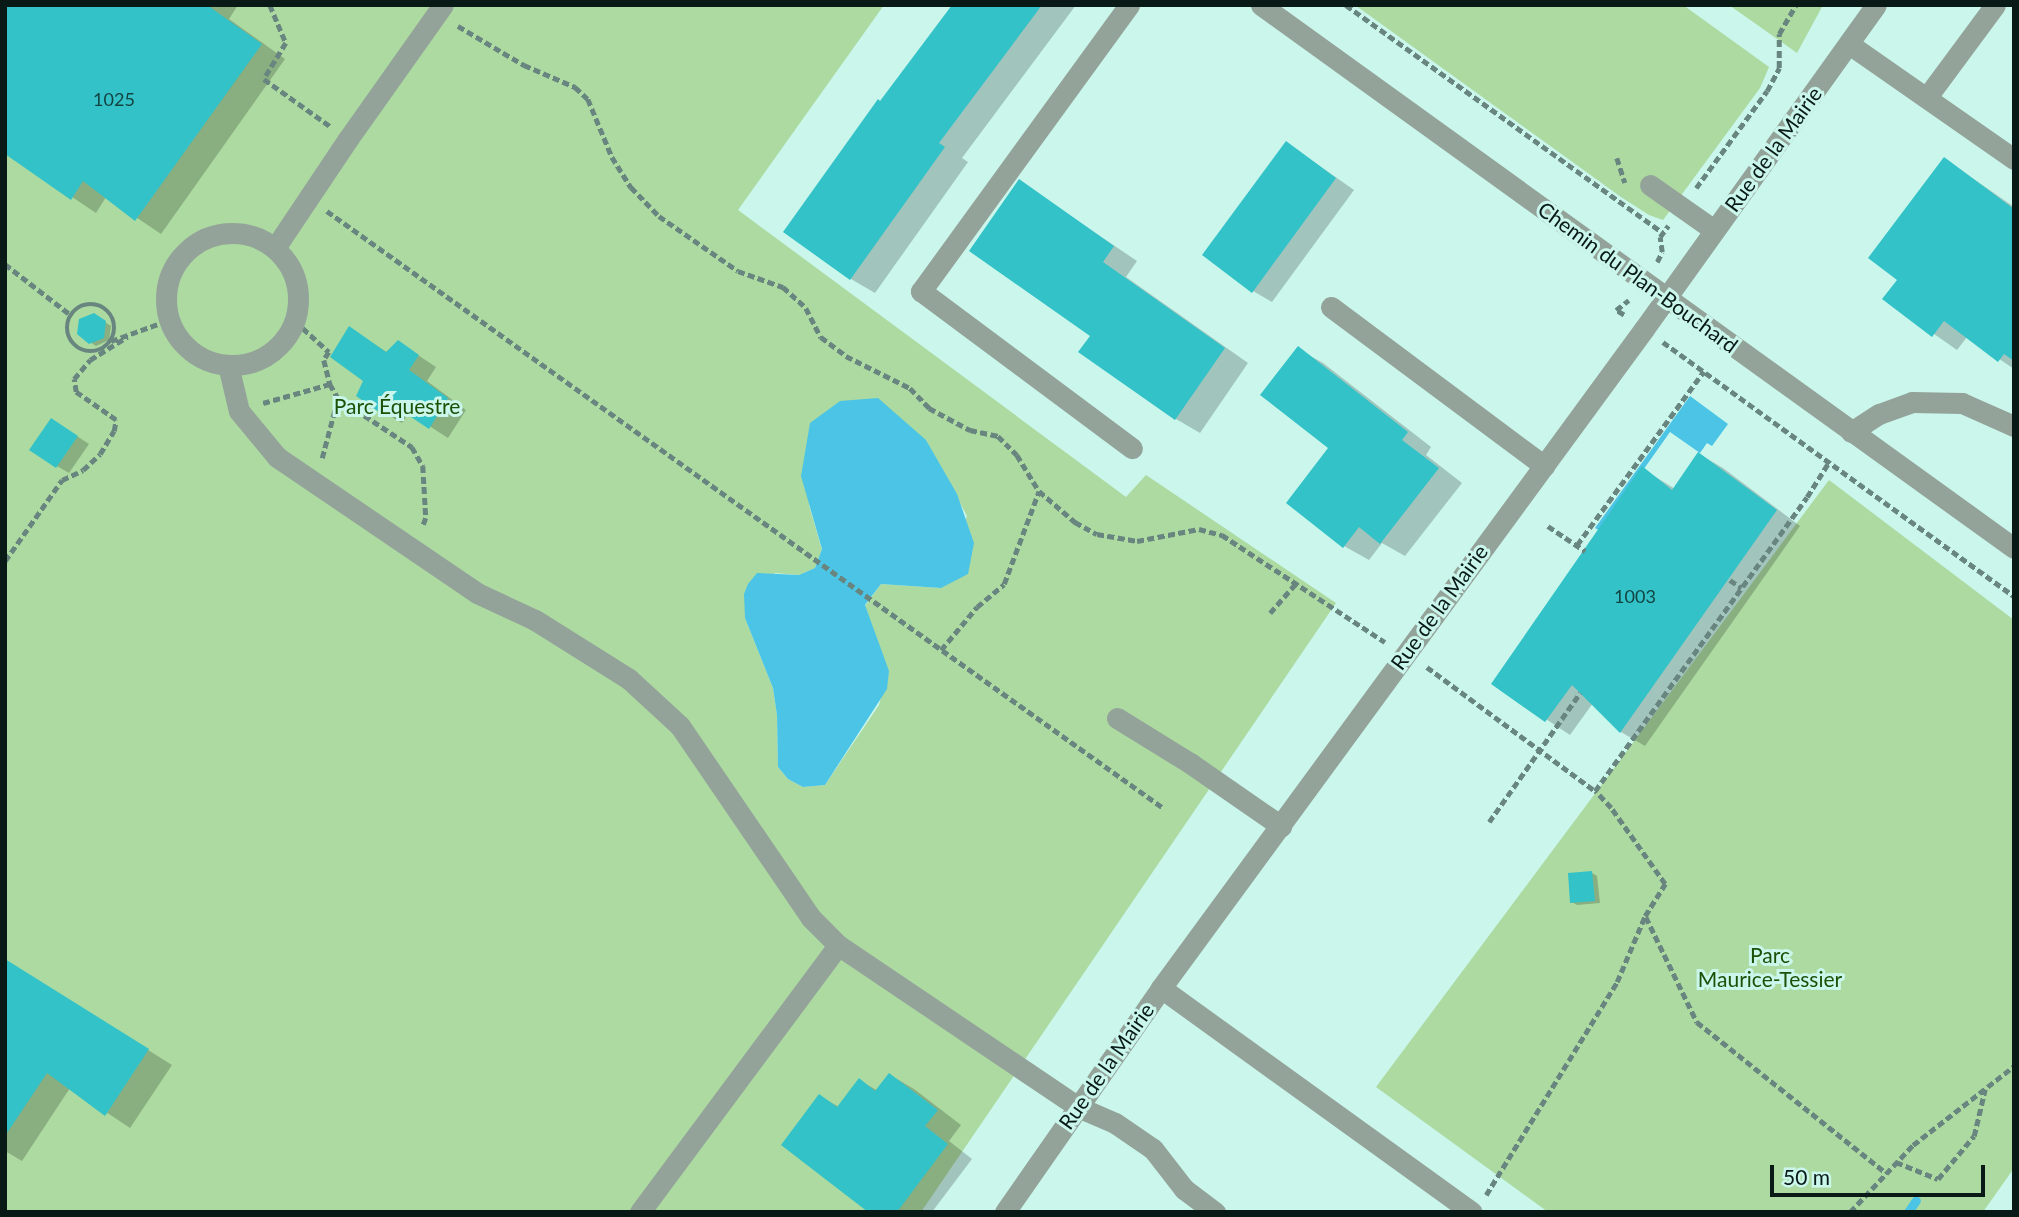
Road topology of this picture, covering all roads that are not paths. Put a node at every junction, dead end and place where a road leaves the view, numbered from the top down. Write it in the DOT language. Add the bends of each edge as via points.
graph roads {
  1 [pos="1129,5"];
  2 [pos="1876,5"];
  3 [pos="1995,5"];
  4 [pos="439,9"];
  5 [pos="1275,9"];
  6 [pos="1849,44"];
  7 [pos="1927,97"];
  8 [pos="2014,159"];
  9 [pos="1650,185"];
  10 [pos="1714,230"];
  11 [pos="275,248"];
  12 [pos="1666,297"];
  13 [pos="1331,307"];
  14 [pos="228,365"];
  15 [pos="2014,426"];
  16 [pos="1851,432"];
  17 [pos="1132,448"];
  18 [pos="1544,466"];
  19 [pos="2014,548"];
  20 [pos="1117,718"];
  21 [pos="1281,826"];
  22 [pos="838,945"];
  23 [pos="1161,988"];
  24 [pos="1078,1107"];
  25 [pos="1477,1206"];
  26 [pos="640,1212"];
  27 [pos="1005,1212"];
  28 [pos="1215,1212"];
  1 -- 17 [label="street" via="921,290"];
  2 -- 6 [label="street, Rue de la Mairie"];
  3 -- 7 [label="street"];
  4 -- 11 [label="street"];
  5 -- 12 [label="street, Chemin du Plan-Bouchard"];
  6 -- 7 [label="street"];
  6 -- 10 [label="street, Rue de la Mairie"];
  7 -- 8 [label="street"];
  9 -- 10 [label="street"];
  10 -- 12 [label="street, Rue de la Mairie"];
  11 -- 14 [label="street" via="296,281 295,321 269,354 249,363"];
  11 -- 14 [label="street" via="236,232 215,234 179,258 169,277 166,299 177,337 191,352"];
  12 -- 16 [label="street, Chemin du Plan-Bouchard"];
  12 -- 18 [label="street, Rue de la Mairie"];
  13 -- 18 [label="street"];
  14 -- 22 [label="street" via="239,411 277,457 477,593 536,620 629,679 680,726 811,918"];
  15 -- 16 [label="street" via="1962,403 1912,402 1879,414"];
  16 -- 19 [label="street, Chemin du Plan-Bouchard"];
  18 -- 21 [label="street, Rue de la Mairie"];
  20 -- 21 [label="street"];
  21 -- 23 [label="street, Rue de la Mairie"];
  22 -- 24 [label="street"];
  22 -- 26 [label="street"];
  23 -- 24 [label="street, Rue de la Mairie"];
  23 -- 25 [label="street"];
  24 -- 27 [label="street, Rue de la Mairie"];
  24 -- 28 [label="street" via="1115,1123 1153,1149 1184,1189"];
}
